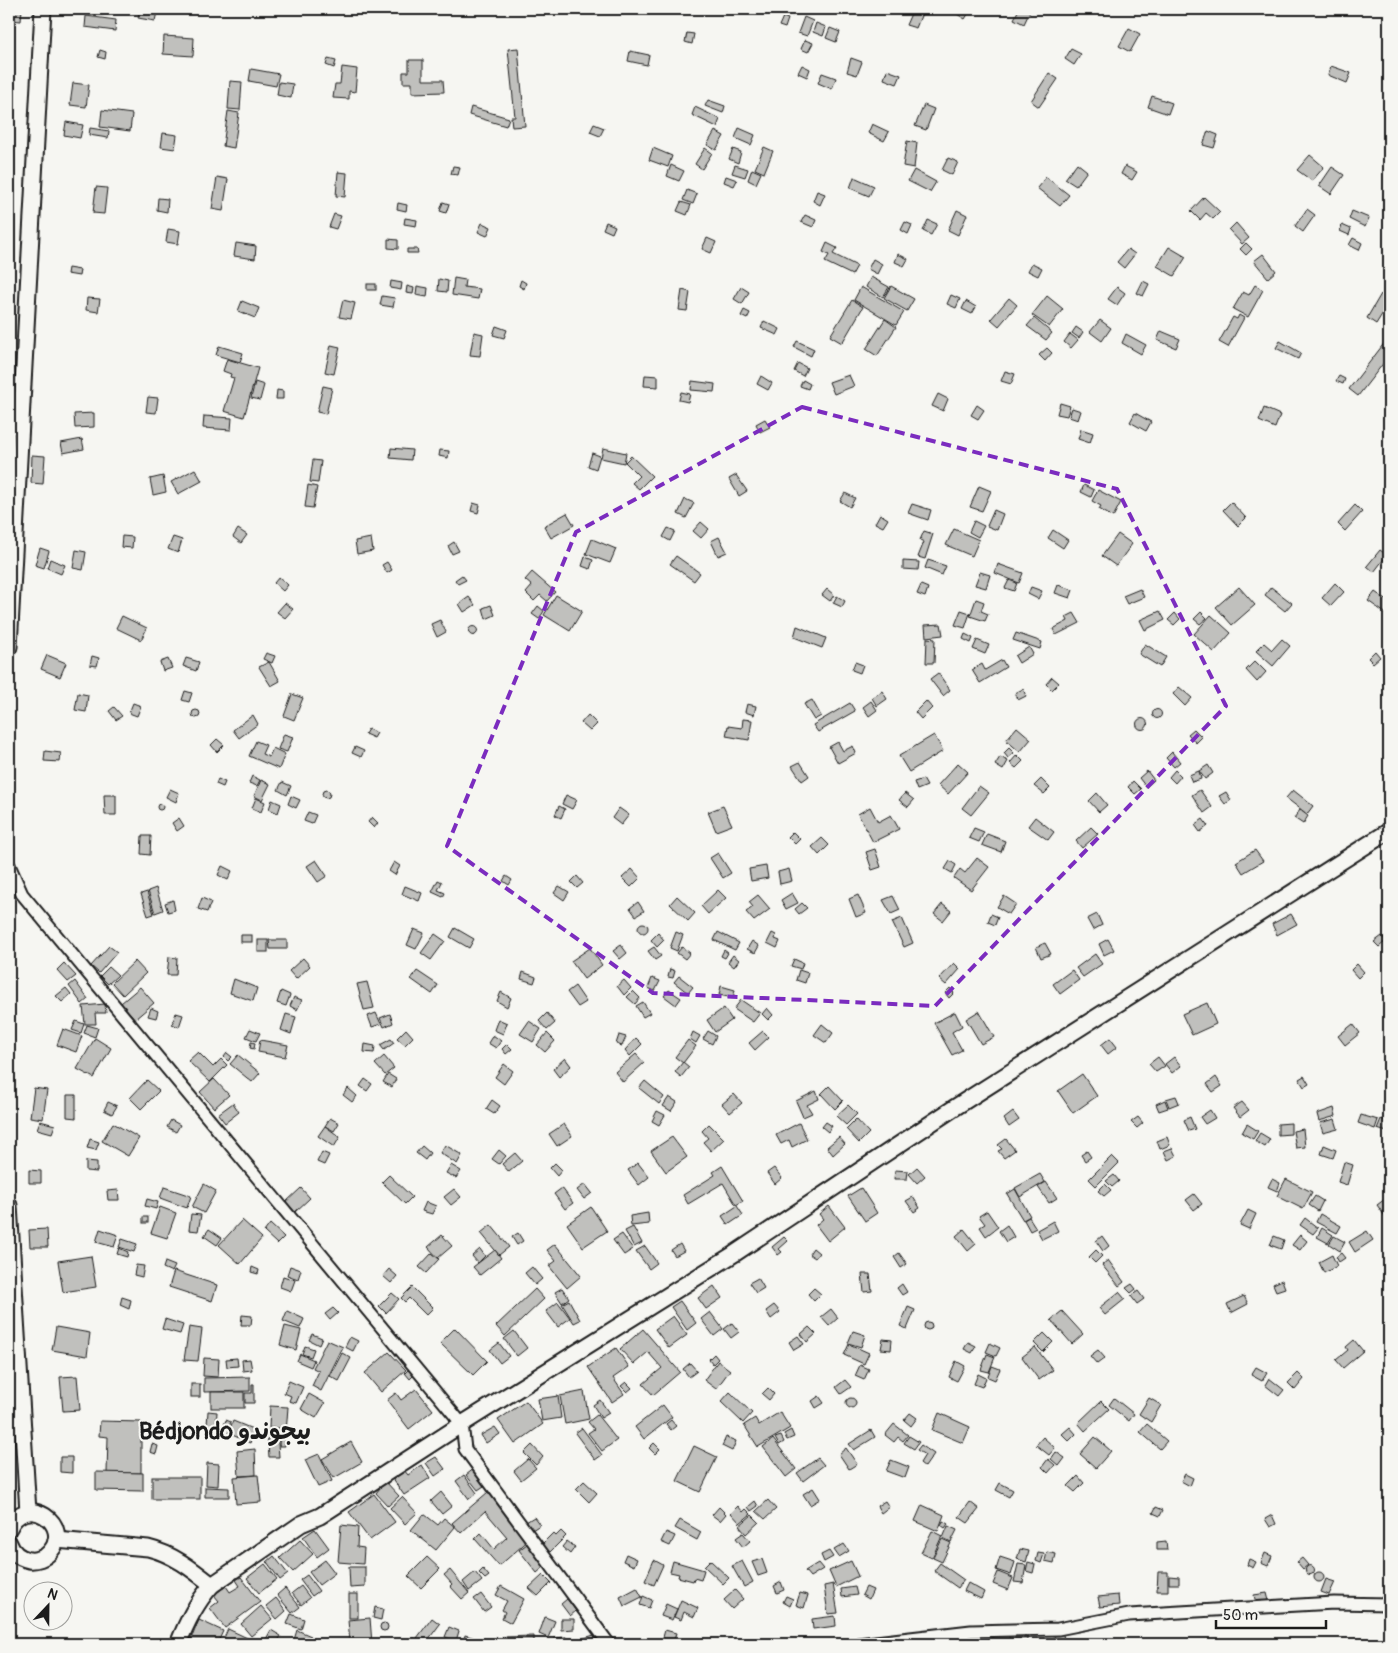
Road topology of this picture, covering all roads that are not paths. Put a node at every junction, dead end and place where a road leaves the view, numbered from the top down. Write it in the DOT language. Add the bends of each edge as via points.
graph roads {
  1 [pos="44,9"];
  2 [pos="9,647"];
  3 [pos="1389,831"];
  4 [pos="9,865"];
  5 [pos="9,1205"];
  6 [pos="462,1424"];
  7 [pos="28,1512"];
  8 [pos="10,1524"];
  9 [pos="56,1540"];
  10 [pos="9,1543"];
  11 [pos="212,1585"];
  12 [pos="1389,1604"];
  13 [pos="178,1644"];
  14 [pos="609,1644"];
  15 [pos="858,1644"];
  1 -- 2 [label="street"];
  3 -- 6 [label="street" via="954,1108 734,1254"];
  4 -- 6 [label="street" via="22,894"];
  5 -- 7 [label="street"];
  6 -- 11 [label="street" via="320,1516 301,1524"];
  6 -- 14 [label="street" via="465,1450"];
  7 -- 8 [label="street" via="20,1514"];
  7 -- 9 [label="street" via="47,1517 55,1527"];
  9 -- 10 [label="street" via="46,1556 35,1560 17,1555"];
  9 -- 11 [label="street" via="158,1550 178,1559"];
  11 -- 13 [label="street" via="192,1613"];
  12 -- 15 [label="street" via="1334,1603 1129,1615 1058,1630 971,1631"];
}
